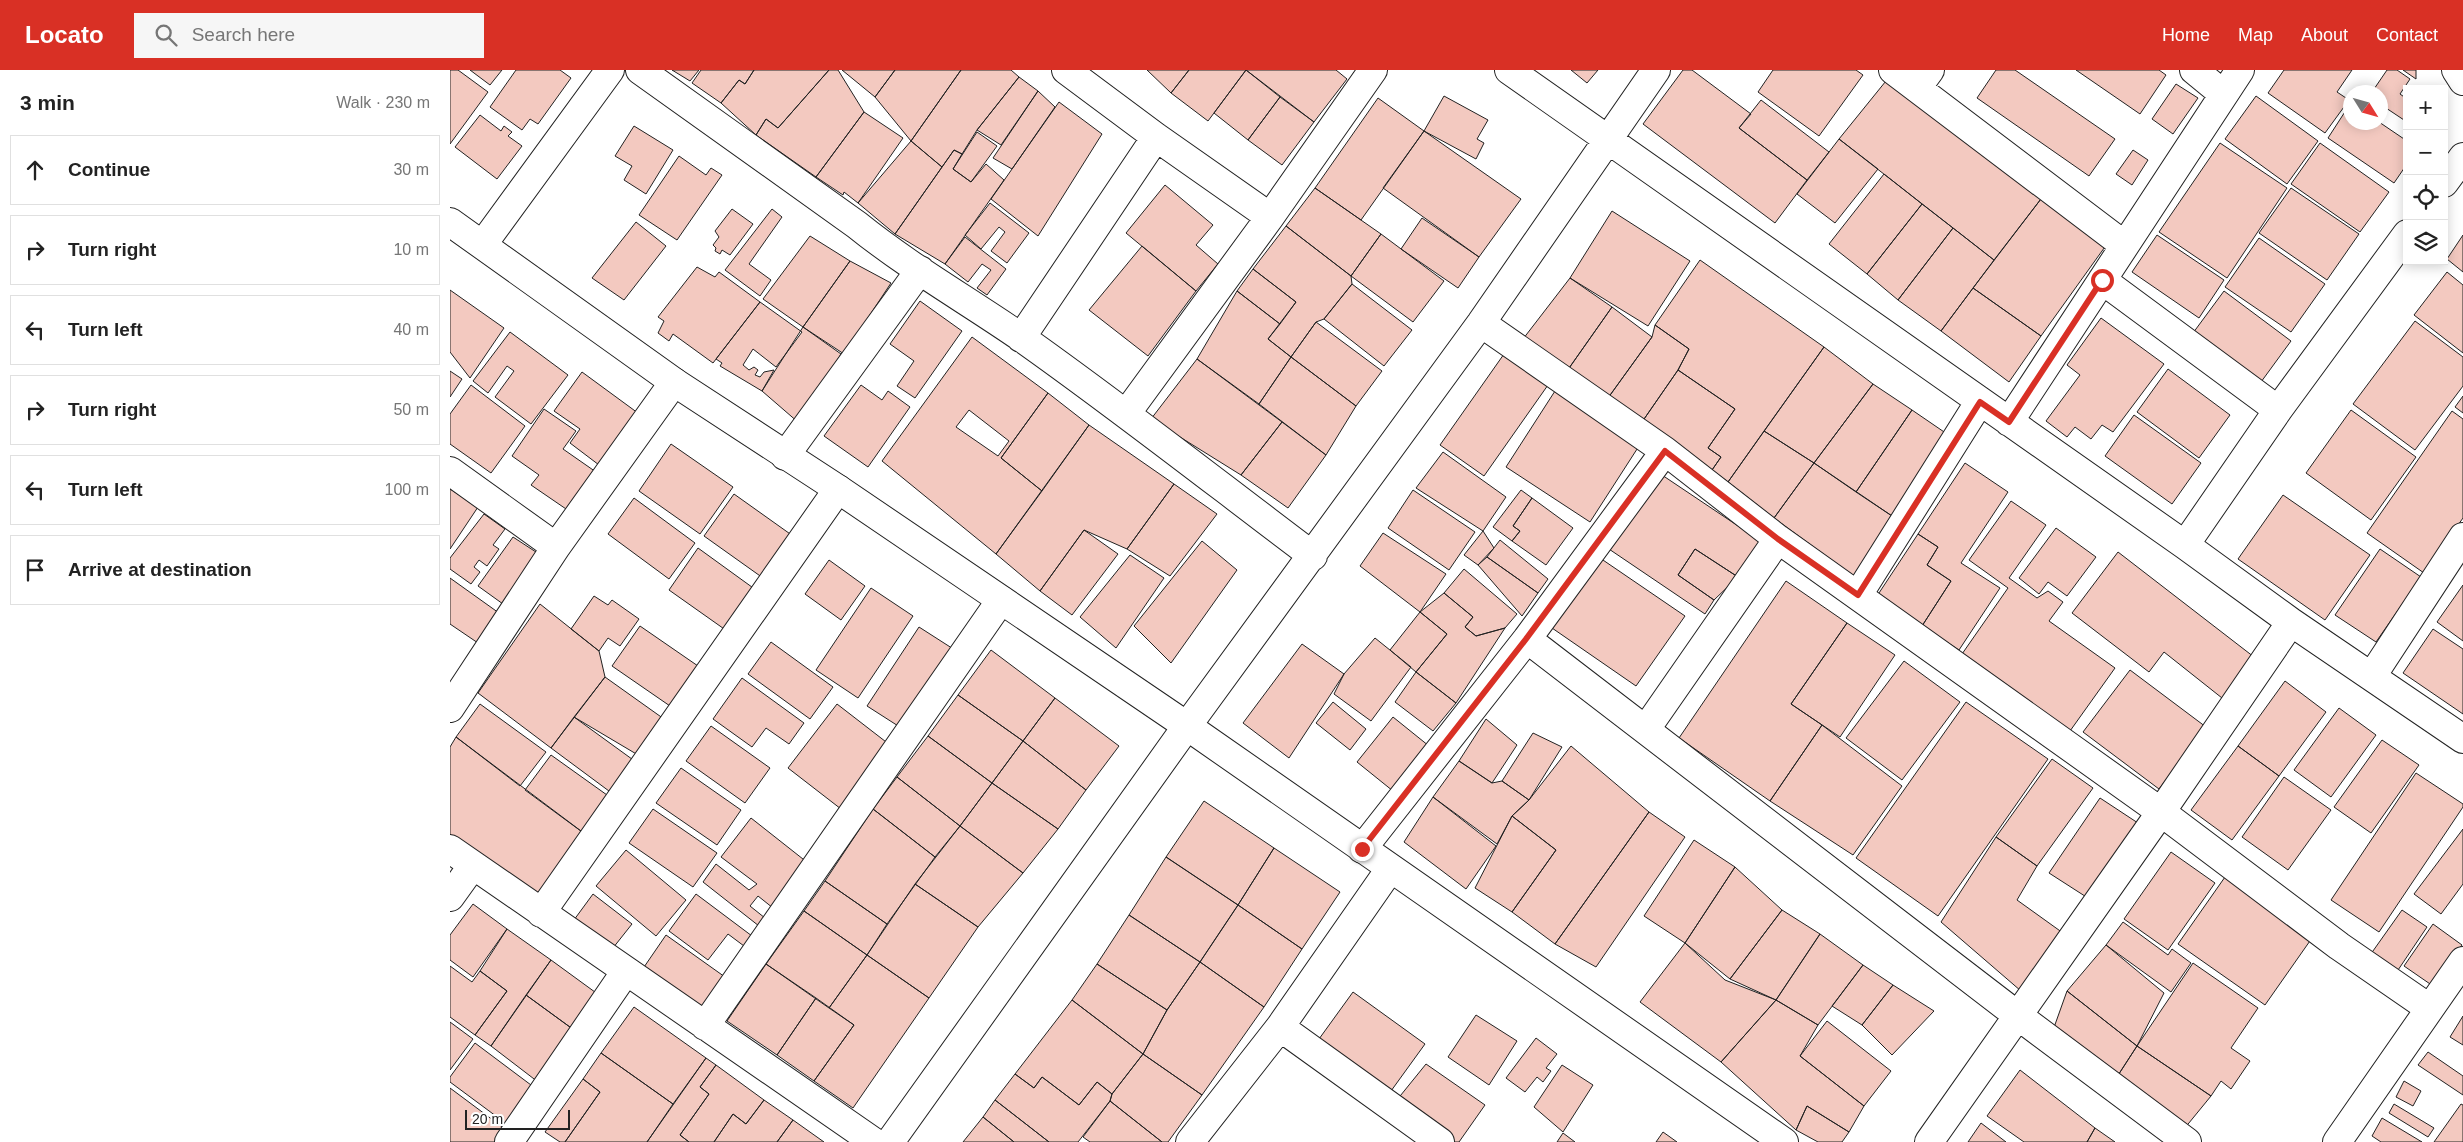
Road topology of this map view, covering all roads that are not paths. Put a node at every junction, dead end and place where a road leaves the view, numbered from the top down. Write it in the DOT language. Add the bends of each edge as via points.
graph roads {
  1 [pos="610,70"];
  2 [pos="640,70"];
  3 [pos="1066,70"];
  4 [pos="1373,70"];
  5 [pos="1509,70"];
  6 [pos="1656,70"];
  7 [pos="1893,70"];
  8 [pos="2194,70"];
  9 [pos="2240,70"];
  10 [pos="2456,70"];
  11 [pos="1924,79"];
  12 [pos="2463,81"];
  13 [pos="2222,93"];
  14 [pos="1156,137"];
  15 [pos="1606,139"];
  16 [pos="2463,157"];
  17 [pos="2448,177"];
  18 [pos="1270,216"];
  19 [pos="450,222"];
  20 [pos="2403,239"];
  21 [pos="483,244"];
  22 [pos="2124,245"];
  23 [pos="920,270"];
  24 [pos="2102,280"];
  25 [pos="1481,323"];
  26 [pos="1021,338"];
  27 [pos="674,382"];
  28 [pos="1980,402"];
  29 [pos="2278,410"];
  30 [pos="1126,414"];
  31 [pos="2009,422"];
  32 [pos="1665,451"];
  33 [pos="785,456"];
  34 [pos="450,471"];
  35 [pos="838,489"];
  36 [pos="2463,537"];
  37 [pos="1778,539"];
  38 [pos="2185,546"];
  39 [pos="556,547"];
  40 [pos="1313,556"];
  41 [pos="1858,595"];
  42 [pos="1001,600"];
  43 [pos="2291,622"];
  44 [pos="1526,639"];
  45 [pos="2372,676"];
  46 [pos="458,679"];
  47 [pos="450,708"];
  48 [pos="1187,726"];
  49 [pos="1646,729"];
  50 [pos="2463,740"];
  51 [pos="2160,812"];
  52 [pos="450,849"];
  53 [pos="1362,849"];
  54 [pos="473,865"];
  55 [pos="1390,869"];
  56 [pos="450,898"];
  57 [pos="541,913"];
  58 [pos="2463,961"];
  59 [pos="626,971"];
  60 [pos="2429,1008"];
  61 [pos="2017,1015"];
  62 [pos="705,1026"];
  63 [pos="1280,1028"];
  64 [pos="510,1142"];
  65 [pos="874,1142"];
  66 [pos="890,1142"];
  67 [pos="1190,1142"];
  68 [pos="1440,1142"];
  69 [pos="1784,1142"];
  70 [pos="1929,1142"];
  71 [pos="2187,1142"];
  72 [pos="2337,1142"];
  1 -- 21 [label="street"];
  2 -- 23 [label="street"];
  3 -- 14 [label="street"];
  4 -- 18 [label="street"];
  5 -- 15 [label="street"];
  6 -- 15 [label="street"];
  7 -- 11 [label="street"];
  8 -- 13 [label="street"];
  9 -- 13 [label="street"];
  10 -- 12 [label="street"];
  11 -- 22 [label="street"];
  13 -- 22 [label="street"];
  14 -- 18 [label="street"];
  14 -- 26 [label="street"];
  15 -- 25 [label="street"];
  15 -- 28 [label="street"];
  16 -- 17 [label="street"];
  18 -- 30 [label="street"];
  19 -- 21 [label="street"];
  20 -- 29 [label="street"];
  21 -- 27 [label="street"];
  22 -- 24 [label="street"];
  23 -- 26 [label="street"];
  23 -- 33 [label="street"];
  24 -- 29 [label="street"];
  24 -- 31 [label="street"];
  25 -- 32 [label="street"];
  25 -- 40 [label="street"];
  26 -- 30 [label="street"];
  27 -- 33 [label="street"];
  27 -- 39 [label="street"];
  28 -- 31 [label="street"];
  28 -- 41 [label="street"];
  29 -- 38 [label="street"];
  30 -- 40 [label="street"];
  31 -- 38 [label="street"];
  32 -- 37 [label="street"];
  32 -- 44 [label="street"];
  33 -- 35 [label="street"];
  34 -- 39 [label="street"];
  35 -- 42 [label="street"];
  35 -- 57 [label="street"];
  36 -- 45 [label="street"];
  37 -- 41 [label="street"];
  37 -- 49 [label="street"];
  38 -- 43 [label="street"];
  39 -- 46 [label="street"];
  40 -- 48 [label="street"];
  41 -- 51 [label="street"];
  42 -- 48 [label="street"];
  42 -- 62 [label="street"];
  43 -- 45 [label="street"];
  43 -- 51 [label="street"];
  44 -- 49 [label="street"];
  44 -- 53 [label="street"];
  45 -- 50 [label="street"];
  46 -- 47 [label="street"];
  48 -- 53 [label="street"];
  48 -- 66 [label="street"];
  49 -- 61 [label="street"];
  51 -- 60 [label="street" via="2339,946"];
  51 -- 61 [label="street"];
  52 -- 54 [label="street"];
  53 -- 55 [label="street"];
  54 -- 56 [label="street"];
  54 -- 57 [label="street"];
  55 -- 63 [label="street"];
  55 -- 69 [label="street"];
  57 -- 59 [label="street"];
  58 -- 60 [label="street"];
  59 -- 62 [label="street"];
  59 -- 64 [label="street"];
  60 -- 72 [label="street"];
  61 -- 70 [label="street"];
  61 -- 71 [label="street"];
  62 -- 65 [label="street"];
  63 -- 67 [label="street"];
  63 -- 68 [label="street"];
}
